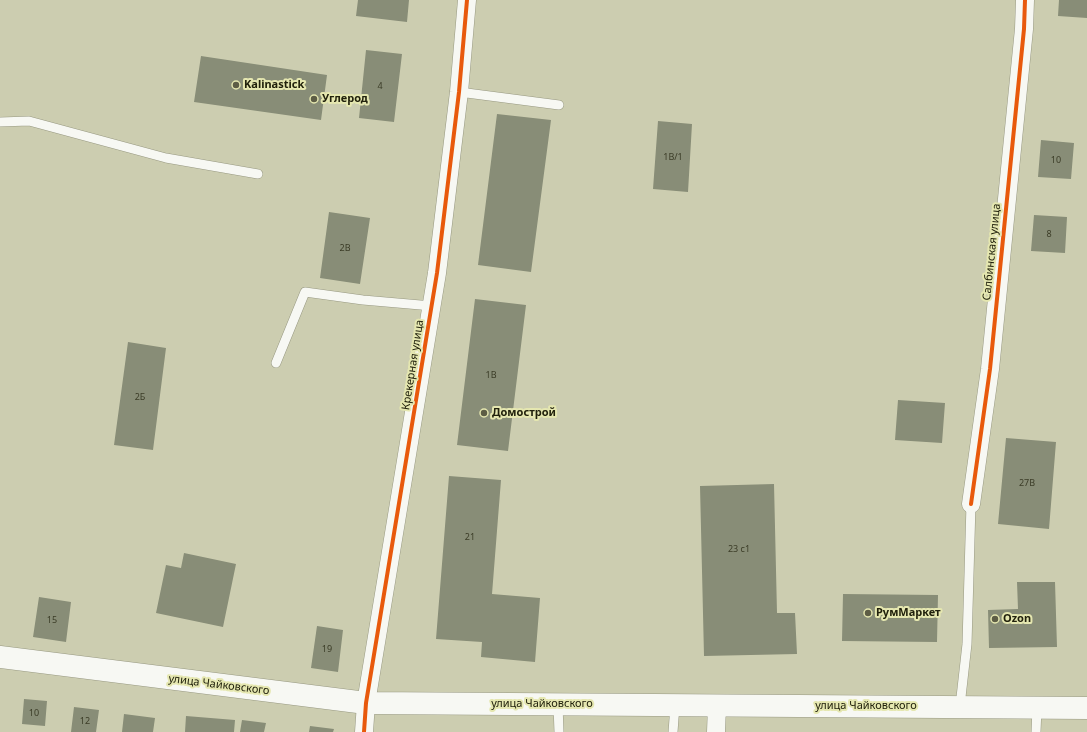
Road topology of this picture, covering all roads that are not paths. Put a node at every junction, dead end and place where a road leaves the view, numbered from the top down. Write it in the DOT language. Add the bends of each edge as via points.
graph roads {
  1 [pos="467,0"];
  2 [pos="1025,0"];
  3 [pos="459,92"];
  4 [pos="559,105"];
  5 [pos="0,122"];
  6 [pos="258,174"];
  7 [pos="432,306"];
  8 [pos="276,363"];
  9 [pos="971,504"];
  10 [pos="0,657"];
  11 [pos="366,703"];
  12 [pos="558,704"];
  13 [pos="675,706"];
  14 [pos="717,706"];
  15 [pos="960,706"];
  16 [pos="1037,708"];
  17 [pos="1087,708"];
  18 [pos="364,732"];
  19 [pos="559,732"];
  20 [pos="673,732"];
  21 [pos="716,732"];
  22 [pos="1036,732"];
  1 -- 3 [label="street, Крекерная улица"];
  2 -- 9 [label="street, Салбинская улица" via="990,369"];
  3 -- 4 [label="lane"];
  3 -- 7 [label="street, Крекерная улица"];
  5 -- 6 [label="lane" via="29,121 166,158"];
  7 -- 8 [label="lane" via="305,292"];
  7 -- 11 [label="street, Крекерная улица"];
  9 -- 15 [label="lane" via="967,644"];
  10 -- 11 [label="main road, улица Чайковского"];
  11 -- 12 [label="main road, улица Чайковского"];
  11 -- 18 [label="street, Крекерная улица"];
  12 -- 13 [label="main road, улица Чайковского"];
  12 -- 19 [label="lane"];
  13 -- 14 [label="main road, улица Чайковского"];
  13 -- 20 [label="lane"];
  14 -- 15 [label="main road, улица Чайковского"];
  14 -- 21 [label="street"];
  15 -- 16 [label="main road, улица Чайковского"];
  16 -- 17 [label="main road, улица Чайковского"];
  16 -- 22 [label="lane"];
}
